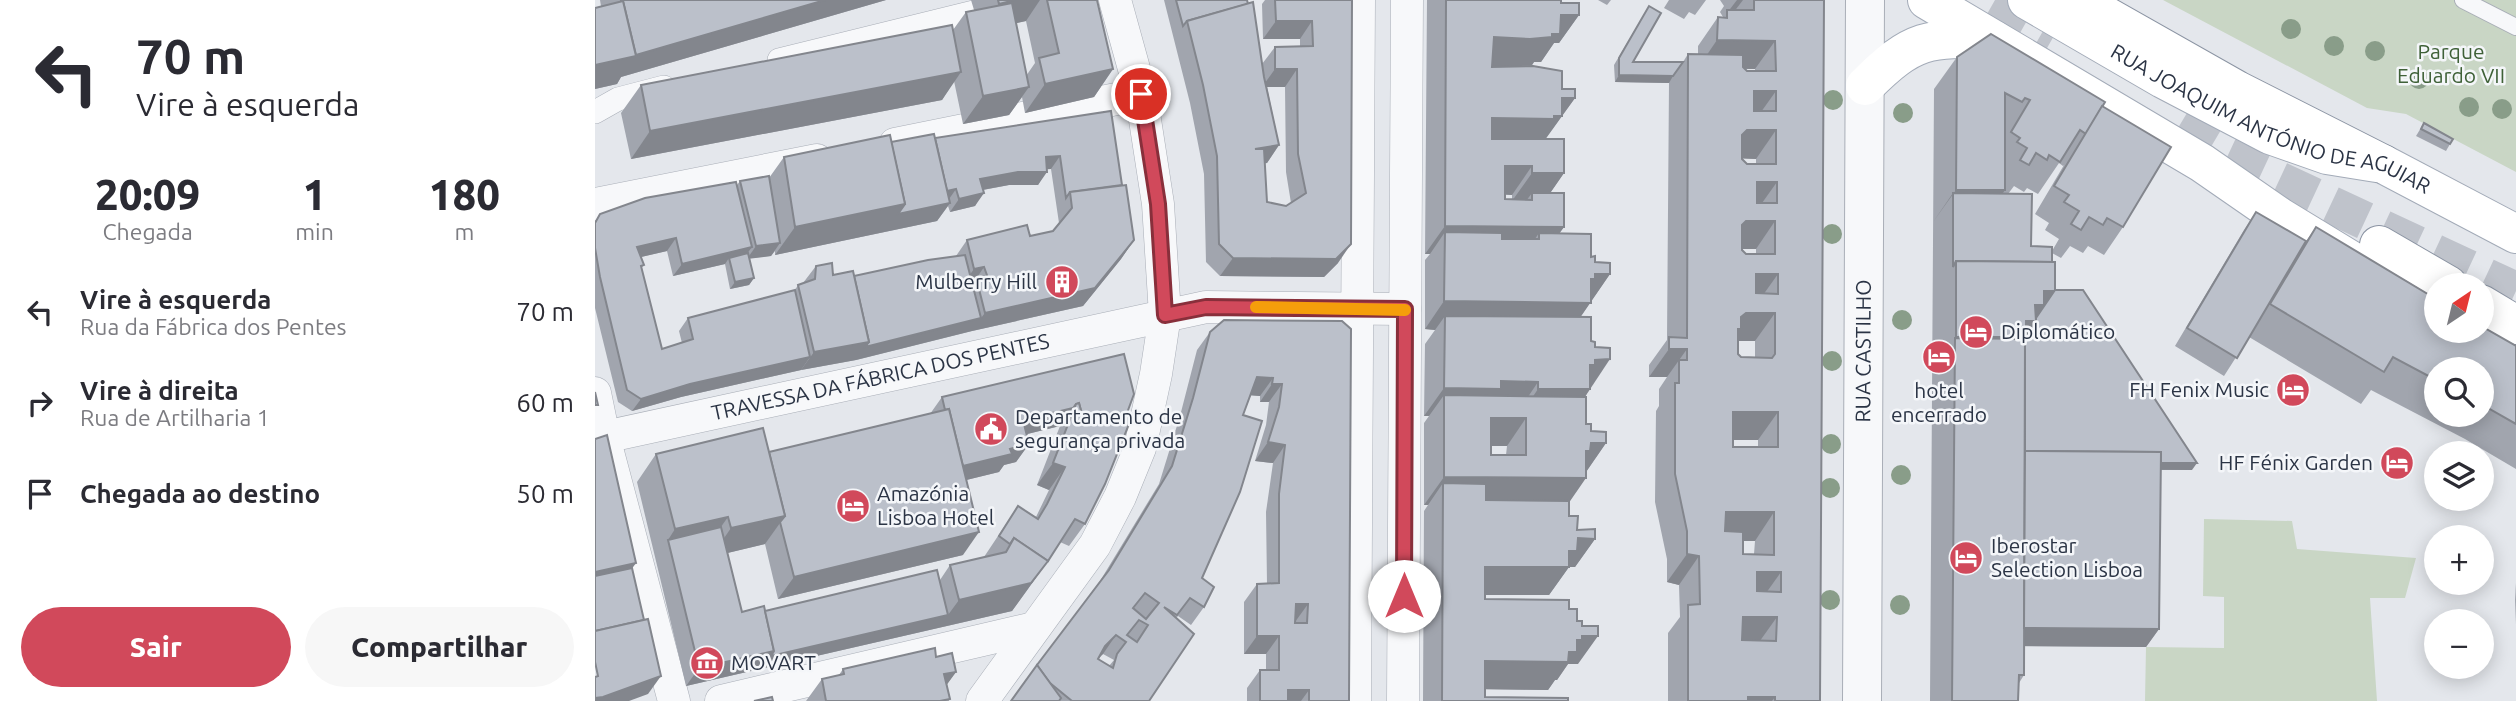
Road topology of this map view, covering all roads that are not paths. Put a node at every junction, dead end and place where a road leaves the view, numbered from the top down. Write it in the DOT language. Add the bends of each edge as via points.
graph roads {
  1 [pos="1115,0"];
  2 [pos="1359,0"];
  3 [pos="1407,0"];
  4 [pos="1865,0"];
  5 [pos="1927,0"];
  6 [pos="2027,0"];
  7 [pos="2078,0"];
  8 [pos="2115,0"];
  9 [pos="2463,0"];
  10 [pos="974,12"];
  11 [pos="2516,27"];
  12 [pos="1995,40"];
  13 [pos="763,63"];
  14 [pos="684,83"];
  15 [pos="1865,86"];
  16 [pos="1141,94"];
  17 [pos="595,112"];
  18 [pos="2382,164"];
  19 [pos="595,204"];
  20 [pos="2516,234"];
  21 [pos="2379,245"];
  22 [pos="2427,273"];
  23 [pos="2424,305"];
  24 [pos="1357,308"];
  25 [pos="1405,309"];
  26 [pos="2494,312"];
  27 [pos="1165,315"];
  28 [pos="2516,325"];
  29 [pos="2489,343"];
  30 [pos="2516,359"];
  31 [pos="595,393"];
  32 [pos="599,438"];
  33 [pos="1034,628"];
  34 [pos="674,701"];
  35 [pos="722,701"];
  36 [pos="982,701"];
  37 [pos="1355,701"];
  38 [pos="1403,701"];
  39 [pos="1862,701"];
  1 -- 16 [label="street"];
  2 -- 24 [label="street"];
  3 -- 25 [label="street"];
  4 -- 15 [label="street, RUA CASTILHO"];
  5 -- 12 [label="main road"];
  6 -- 18 [label="main road, RUA JOAQUIM ANTÓNIO DE AGUIAR" via="2279,139 2327,155"];
  7 -- 18 [label="main road" via="2237,90"];
  8 -- 18 [label="main road" via="2286,95"];
  9 -- 11 [label="lane"];
  10 -- 13 [label="street"];
  12 -- 15 [label="main road" via="1929,41 1908,50"];
  12 -- 23 [label="main road" via="2202,163 2280,217"];
  14 -- 17 [label="street" via="618,99"];
  15 -- 39 [label="street, RUA CASTILHO"];
  16 -- 19 [label="street"];
  16 -- 27 [label="street" via="1158,204"];
  18 -- 20 [label="main road, RUA JOAQUIM ANTÓNIO DE AGUIAR"];
  21 -- 22 [label="main road"];
  24 -- 25 [label="street, TRAVESSA DA FÁBRICA DOS PENTES"];
  24 -- 27 [label="street, TRAVESSA DA FÁBRICA DOS PENTES" via="1206,307"];
  24 -- 37 [label="street"];
  25 -- 38 [label="street"];
  26 -- 28 [label="main road"];
  27 -- 32 [label="street, TRAVESSA DA FÁBRICA DOS PENTES"];
  27 -- 33 [label="street" via="1140,448 1120,497 1095,545"];
  29 -- 30 [label="main road"];
  31 -- 32 [label="street"];
  32 -- 34 [label="street"];
  33 -- 35 [label="street"];
  33 -- 36 [label="street"];
}
